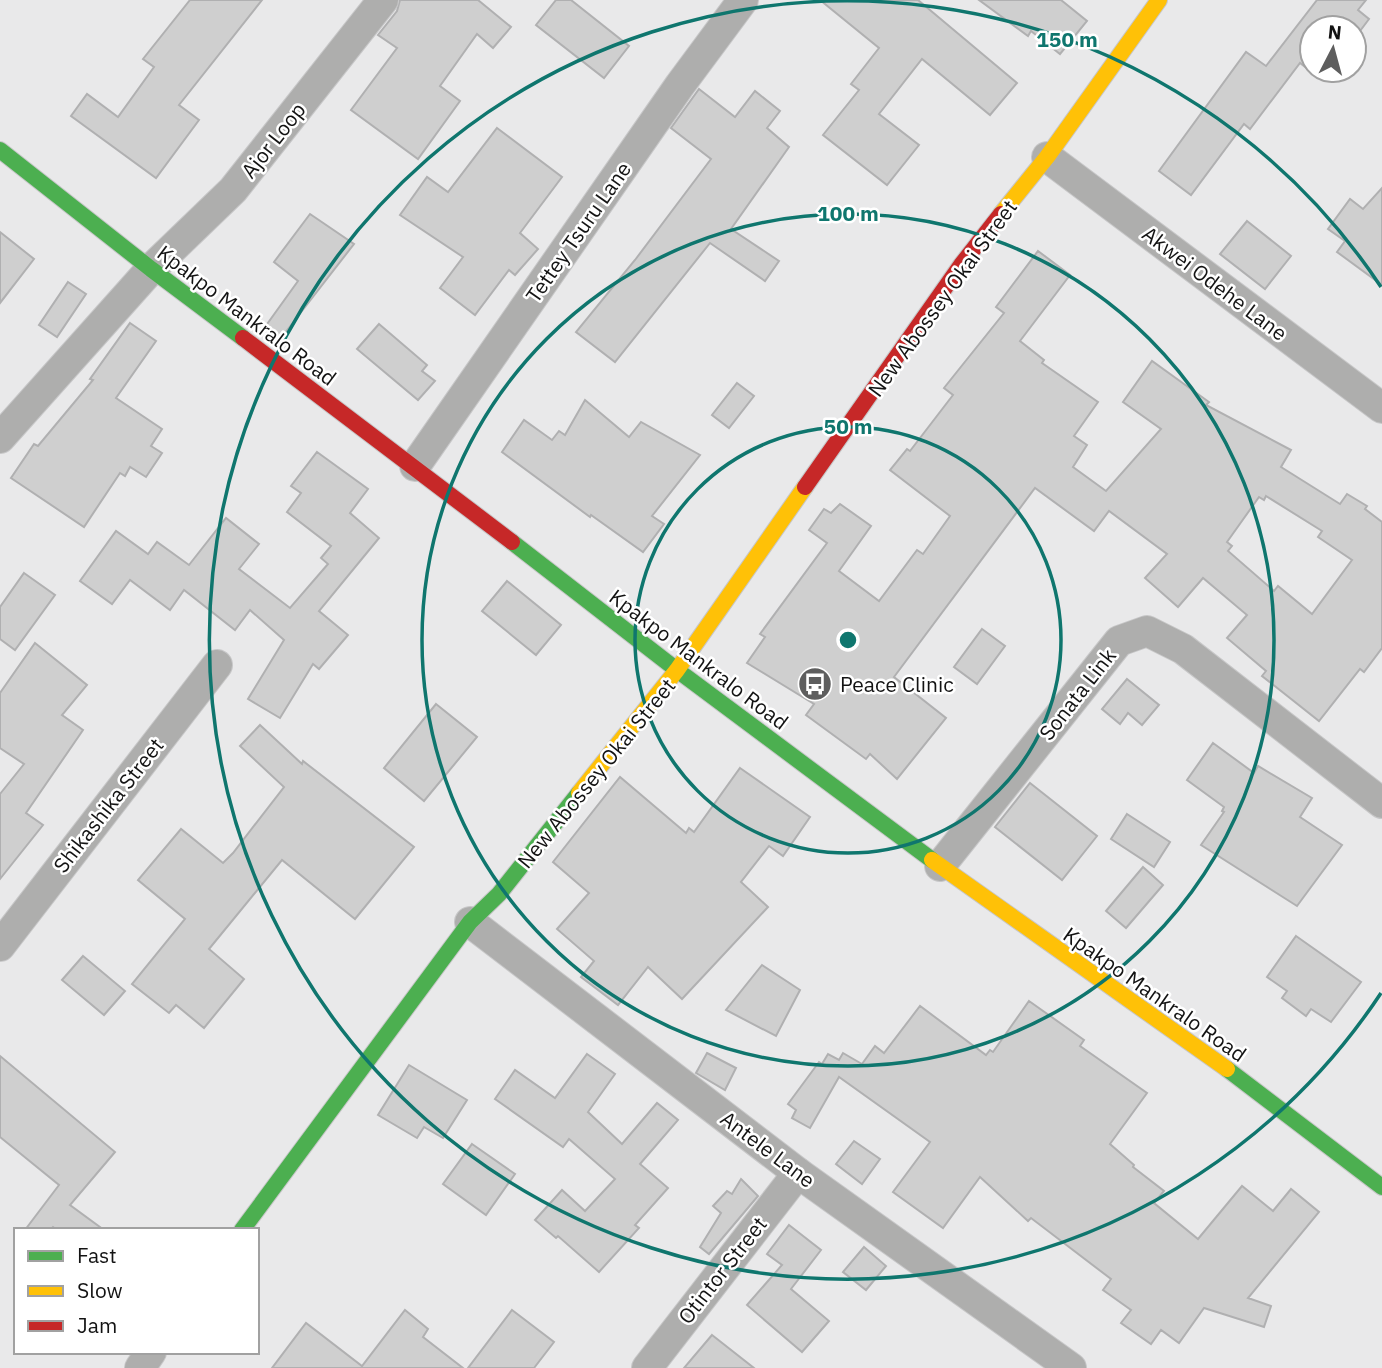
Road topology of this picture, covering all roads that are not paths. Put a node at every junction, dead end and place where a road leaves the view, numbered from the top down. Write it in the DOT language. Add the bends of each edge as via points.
graph roads {
  1 [pos="383,0"];
  2 [pos="743,0"];
  3 [pos="1159,0"];
  4 [pos="0,150"];
  5 [pos="1047,157"];
  6 [pos="151,269"];
  7 [pos="1382,408"];
  8 [pos="0,438"];
  9 [pos="415,466"];
  10 [pos="216,665"];
  11 [pos="677,670"];
  12 [pos="1382,803"];
  13 [pos="940,866"];
  14 [pos="470,922"];
  15 [pos="0,946"];
  16 [pos="798,1173"];
  17 [pos="1382,1187"];
  18 [pos="243,1228"];
  19 [pos="1061,1365"];
  20 [pos="647,1368"];
  1 -- 6 [label="street, Ajor Loop" via="233,190"];
  2 -- 9 [label="street, Tettey Tsuru Lane"];
  3 -- 5 [label="street, New Abossey Okai Street"];
  4 -- 6 [label="street, Kpakpo Mankralo Road"];
  5 -- 7 [label="street, Akwei Odehe Lane"];
  5 -- 11 [label="street, New Abossey Okai Street" via="961,265"];
  6 -- 8 [label="street, Ajor Loop"];
  6 -- 9 [label="street, Kpakpo Mankralo Road"];
  9 -- 11 [label="street, Kpakpo Mankralo Road"];
  10 -- 15 [label="street, Shikashika Street"];
  11 -- 13 [label="street, Kpakpo Mankralo Road"];
  11 -- 14 [label="street, New Abossey Okai Street" via="499,894"];
  12 -- 13 [label="street, Sonata Link" via="1182,649 1147,631 1119,641"];
  13 -- 17 [label="street, Kpakpo Mankralo Road" via="1209,1056"];
  14 -- 16 [label="street, Antele Lane"];
  14 -- 18 [label="street, New Abossey Okai Street"];
  16 -- 19 [label="street, Antele Lane"];
  16 -- 20 [label="street, Otintor Street"];
}
